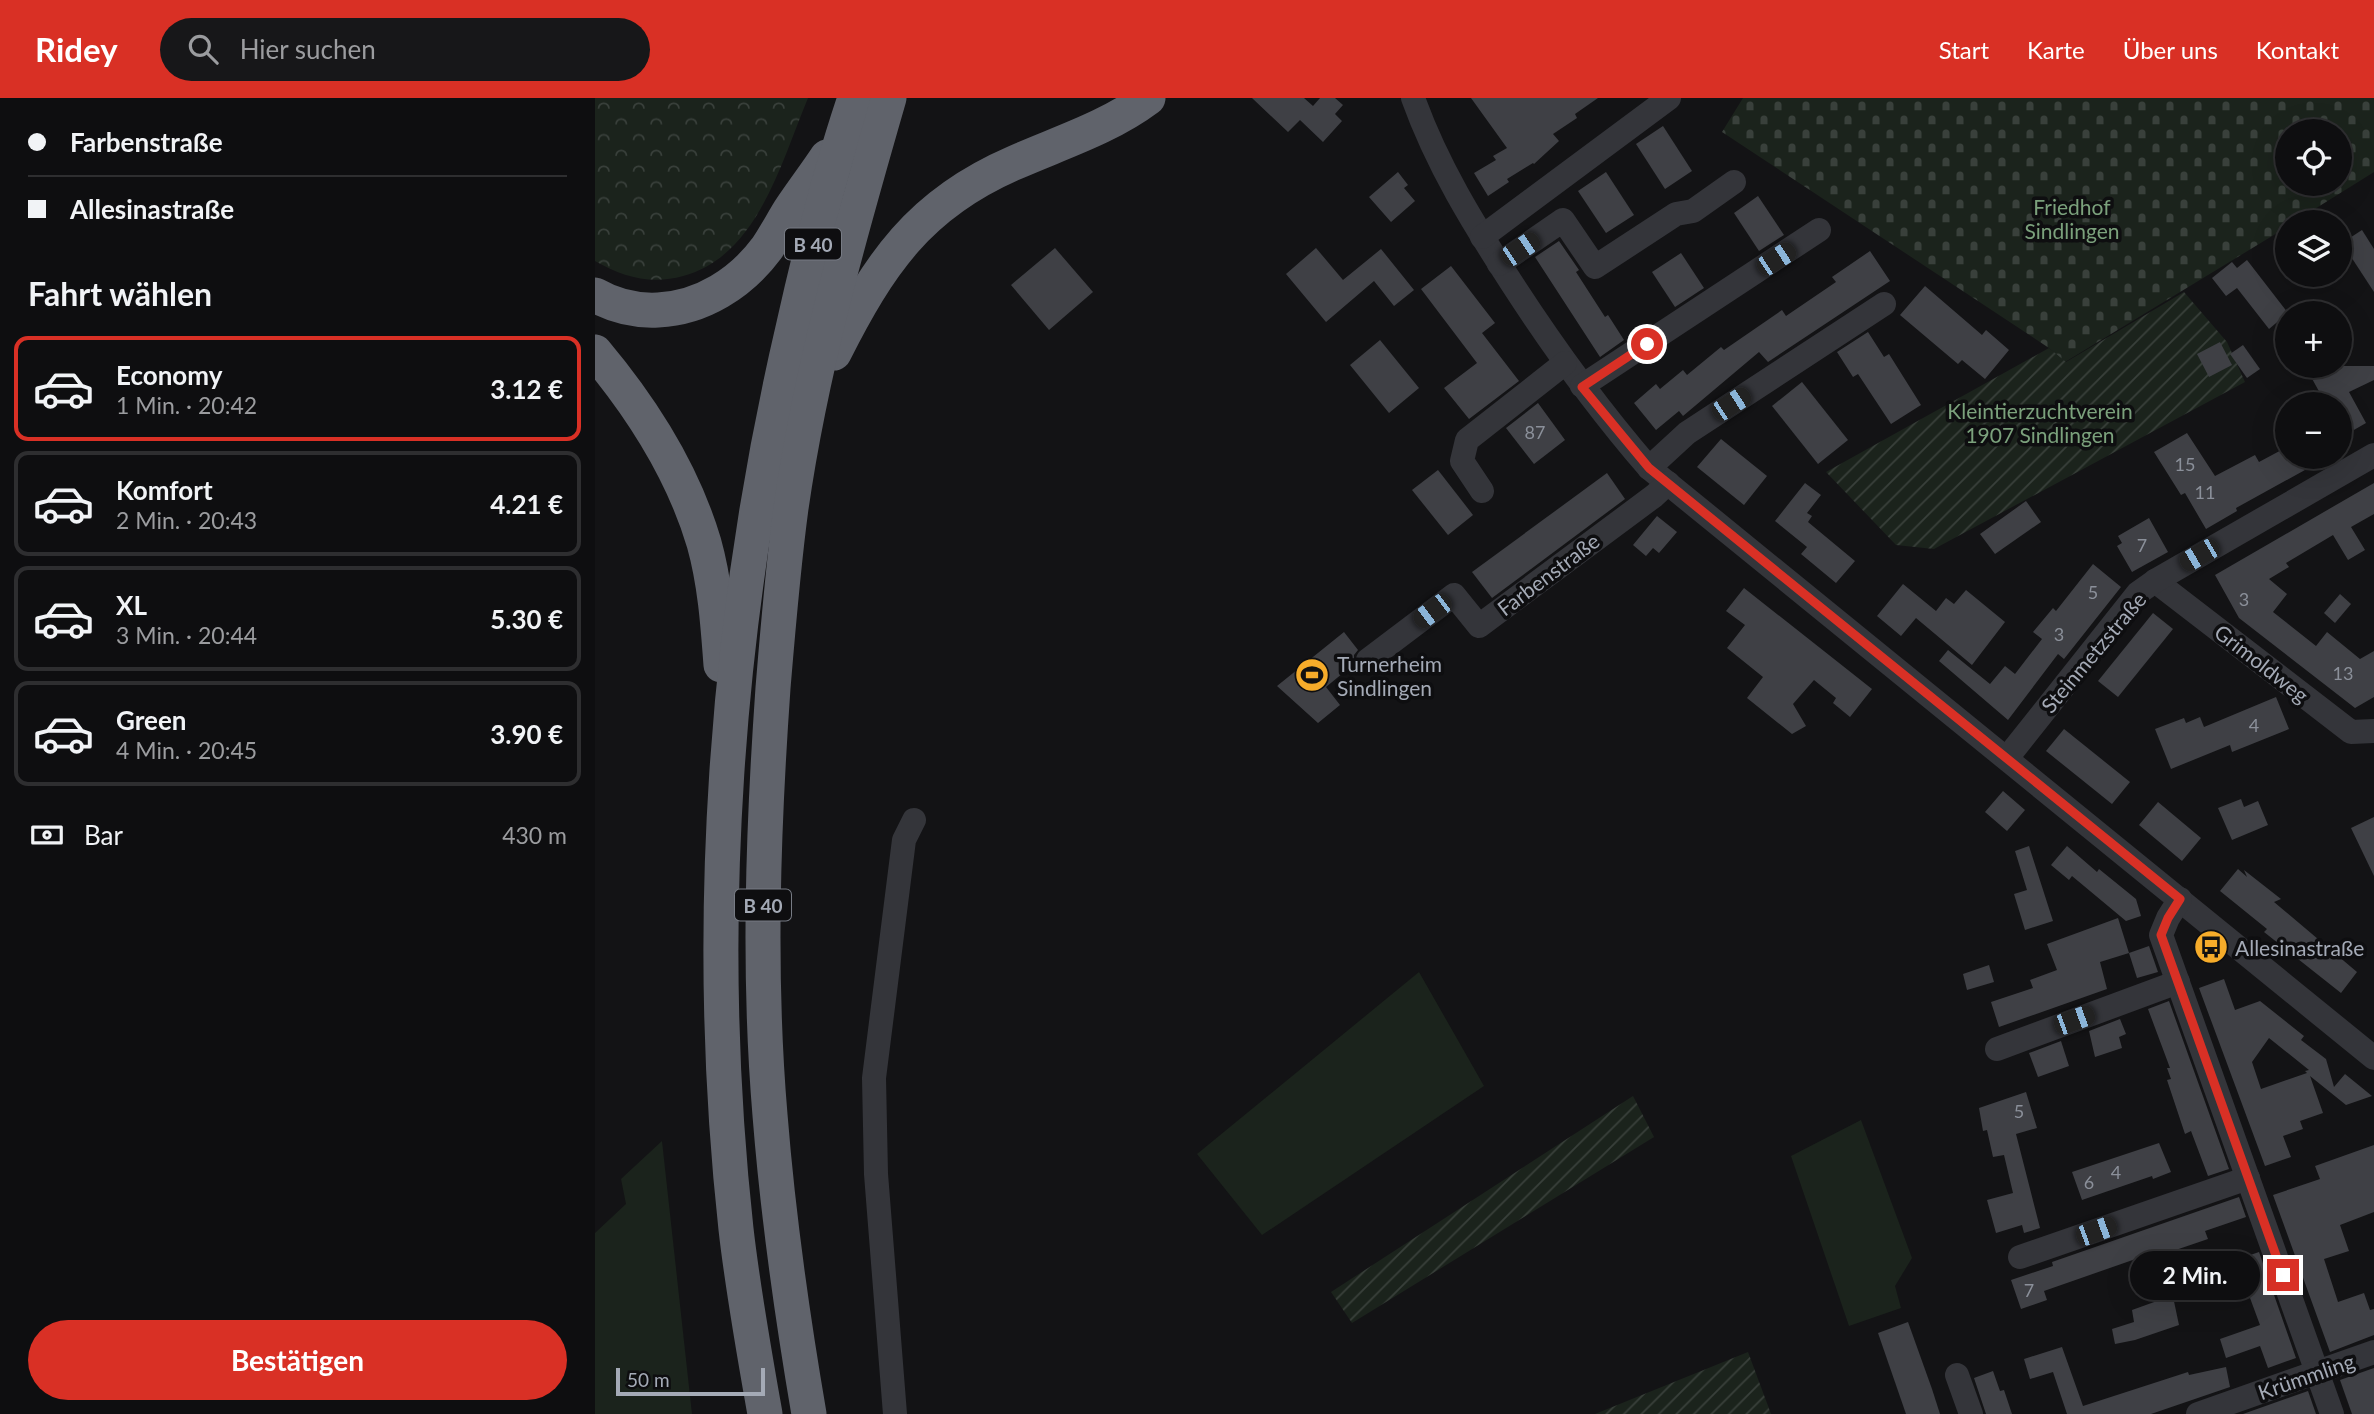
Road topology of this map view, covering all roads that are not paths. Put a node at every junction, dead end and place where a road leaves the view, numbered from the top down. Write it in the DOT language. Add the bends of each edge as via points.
graph roads {
  1 [pos="855,98"];
  2 [pos="889,98"];
  3 [pos="1148,98"];
  4 [pos="1413,98"];
  5 [pos="1669,98"];
  6 [pos="842,137"];
  7 [pos="1734,182"];
  8 [pos="1819,230"];
  9 [pos="1482,237"];
  10 [pos="1499,264"];
  11 [pos="595,295"];
  12 [pos="1884,304"];
  13 [pos="595,352"];
  14 [pos="1565,363"];
  15 [pos="1582,387"];
  16 [pos="811,396"];
  17 [pos="2374,455"];
  18 [pos="1658,475"];
  19 [pos="1482,491"];
  20 [pos="2155,581"];
  21 [pos="1368,660"];
  22 [pos="2374,731"];
  23 [pos="728,756"];
  24 [pos="2007,758"];
  25 [pos="914,820"];
  26 [pos="2180,899"];
  27 [pos="2178,982"];
  28 [pos="1997,1049"];
  29 [pos="2374,1058"];
  30 [pos="2248,1178"];
  31 [pos="2021,1257"];
  32 [pos="2374,1352"];
  33 [pos="2317,1372"];
  34 [pos="1957,1375"];
  35 [pos="765,1414"];
  36 [pos="809,1414"];
  37 [pos="895,1414"];
  38 [pos="1971,1414"];
  39 [pos="2198,1414"];
  40 [pos="2332,1414"];
  1 -- 6 [label="highway, B 40"];
  2 -- 16 [label="highway, B 40" via="844,251"];
  3 -- 16 [label="highway" via="1106,124 978,181 919,225 871,284"];
  4 -- 9 [label="street" via="1444,172"];
  5 -- 9 [label="street"];
  6 -- 11 [label="highway" via="766,248 742,276 720,291 673,309 649,310"];
  6 -- 23 [label="highway, B 40" via="787,351 759,494"];
  7 -- 10 [label="street" via="1595,267 1563,220"];
  8 -- 15 [label="street"];
  9 -- 10 [label="street"];
  10 -- 14 [label="street"];
  12 -- 18 [label="street, Farbenstraße" via="1687,433"];
  13 -- 23 [label="highway" via="660,440 704,543 718,616"];
  14 -- 15 [label="street"];
  14 -- 19 [label="street" via="1467,440 1462,461"];
  15 -- 18 [label="street"];
  16 -- 36 [label="highway, B 40" via="791,507 778,629 763,884 770,1113 787,1276"];
  17 -- 20 [label="street, Steinmetzstraße"];
  18 -- 21 [label="street, Farbenstraße" via="1654,496 1479,626 1454,595"];
  18 -- 24 [label="street"];
  20 -- 22 [label="street, Grimoldweg" via="2351,732"];
  20 -- 24 [label="street, Steinmetzstraße" via="2138,593"];
  23 -- 35 [label="highway, B 40" via="721,979 727,1117 738,1242"];
  24 -- 26 [label="street"];
  25 -- 37 [label="street" via="904,840 874,1077 876,1174"];
  26 -- 27 [label="street" via="2161,935"];
  26 -- 29 [label="street"];
  27 -- 28 [label="street"];
  27 -- 30 [label="street"];
  30 -- 31 [label="street"];
  30 -- 33 [label="street"];
  32 -- 33 [label="street, Krümmling"];
  33 -- 39 [label="street, Krümmling"];
  33 -- 40 [label="street"];
  34 -- 38 [label="street"];
}
